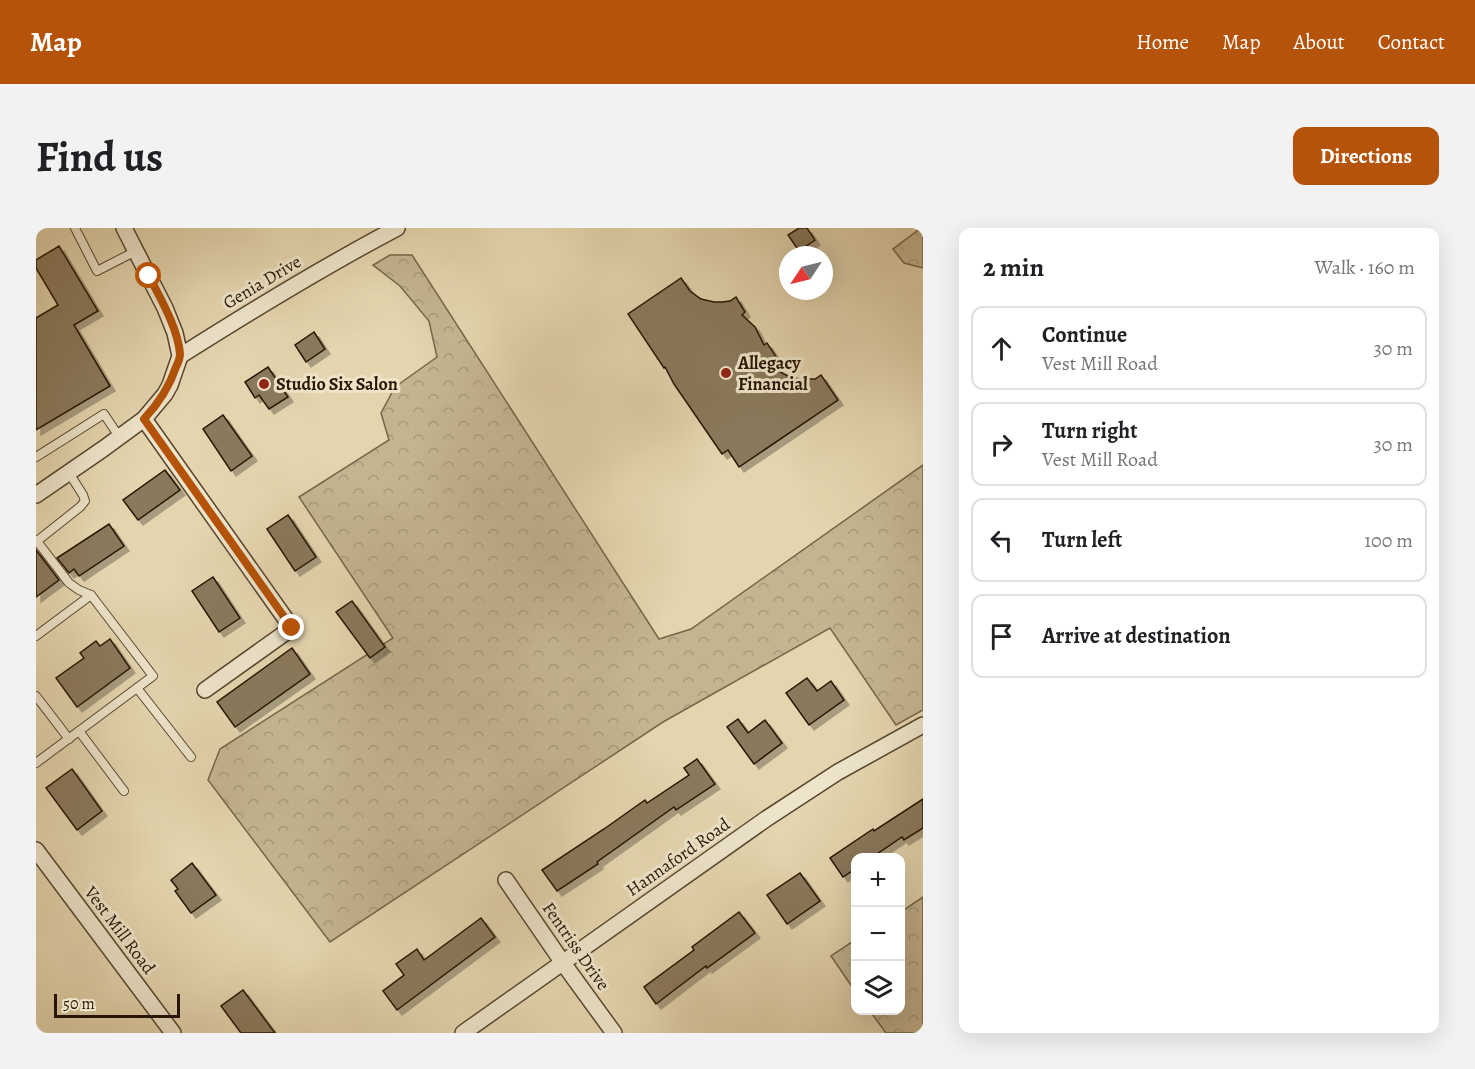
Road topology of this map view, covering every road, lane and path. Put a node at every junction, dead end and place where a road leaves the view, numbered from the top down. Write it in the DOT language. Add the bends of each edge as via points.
graph roads {
  1 [pos="75,228"];
  2 [pos="124,228"];
  3 [pos="397,228"];
  4 [pos="136,251"];
  5 [pos="180,356"];
  6 [pos="144,419"];
  7 [pos="120,438"];
  8 [pos="36,457"];
  9 [pos="69,473"];
  10 [pos="36,495"];
  11 [pos="36,540"];
  12 [pos="91,595"];
  13 [pos="36,636"];
  14 [pos="137,688"];
  15 [pos="205,690"];
  16 [pos="36,696"];
  17 [pos="923,724"];
  18 [pos="78,731"];
  19 [pos="69,739"];
  20 [pos="191,757"];
  21 [pos="36,763"];
  22 [pos="124,791"];
  23 [pos="36,850"];
  24 [pos="506,880"];
  25 [pos="563,963"];
  26 [pos="173,1033"];
  27 [pos="463,1033"];
  28 [pos="614,1033"];
  1 -- 4 [label="lane" via="97,271"];
  2 -- 4 [label="street"];
  3 -- 5 [label="street, Genia Drive"];
  4 -- 5 [label="street" via="165,308"];
  5 -- 6 [label="street" via="165,394"];
  6 -- 7 [label="street"];
  6 -- 15 [label="street" via="292,628"];
  7 -- 8 [label="lane" via="104,414"];
  7 -- 9 [label="street"];
  9 -- 10 [label="street"];
  9 -- 11 [label="lane" via="85,501"];
  11 -- 12 [label="lane" via="69,583"];
  12 -- 13 [label="lane"];
  12 -- 14 [label="lane" via="153,676"];
  14 -- 18 [label="lane"];
  14 -- 20 [label="lane"];
  16 -- 19 [label="lane"];
  17 -- 25 [label="street, Hannaford Road" via="786,806"];
  18 -- 19 [label="lane"];
  18 -- 22 [label="lane"];
  19 -- 21 [label="lane"];
  23 -- 26 [label="street, Vest Mill Road"];
  24 -- 25 [label="street, Fentriss Drive"];
  25 -- 27 [label="street, Hannaford Road"];
  25 -- 28 [label="street, Fentriss Drive"];
}
